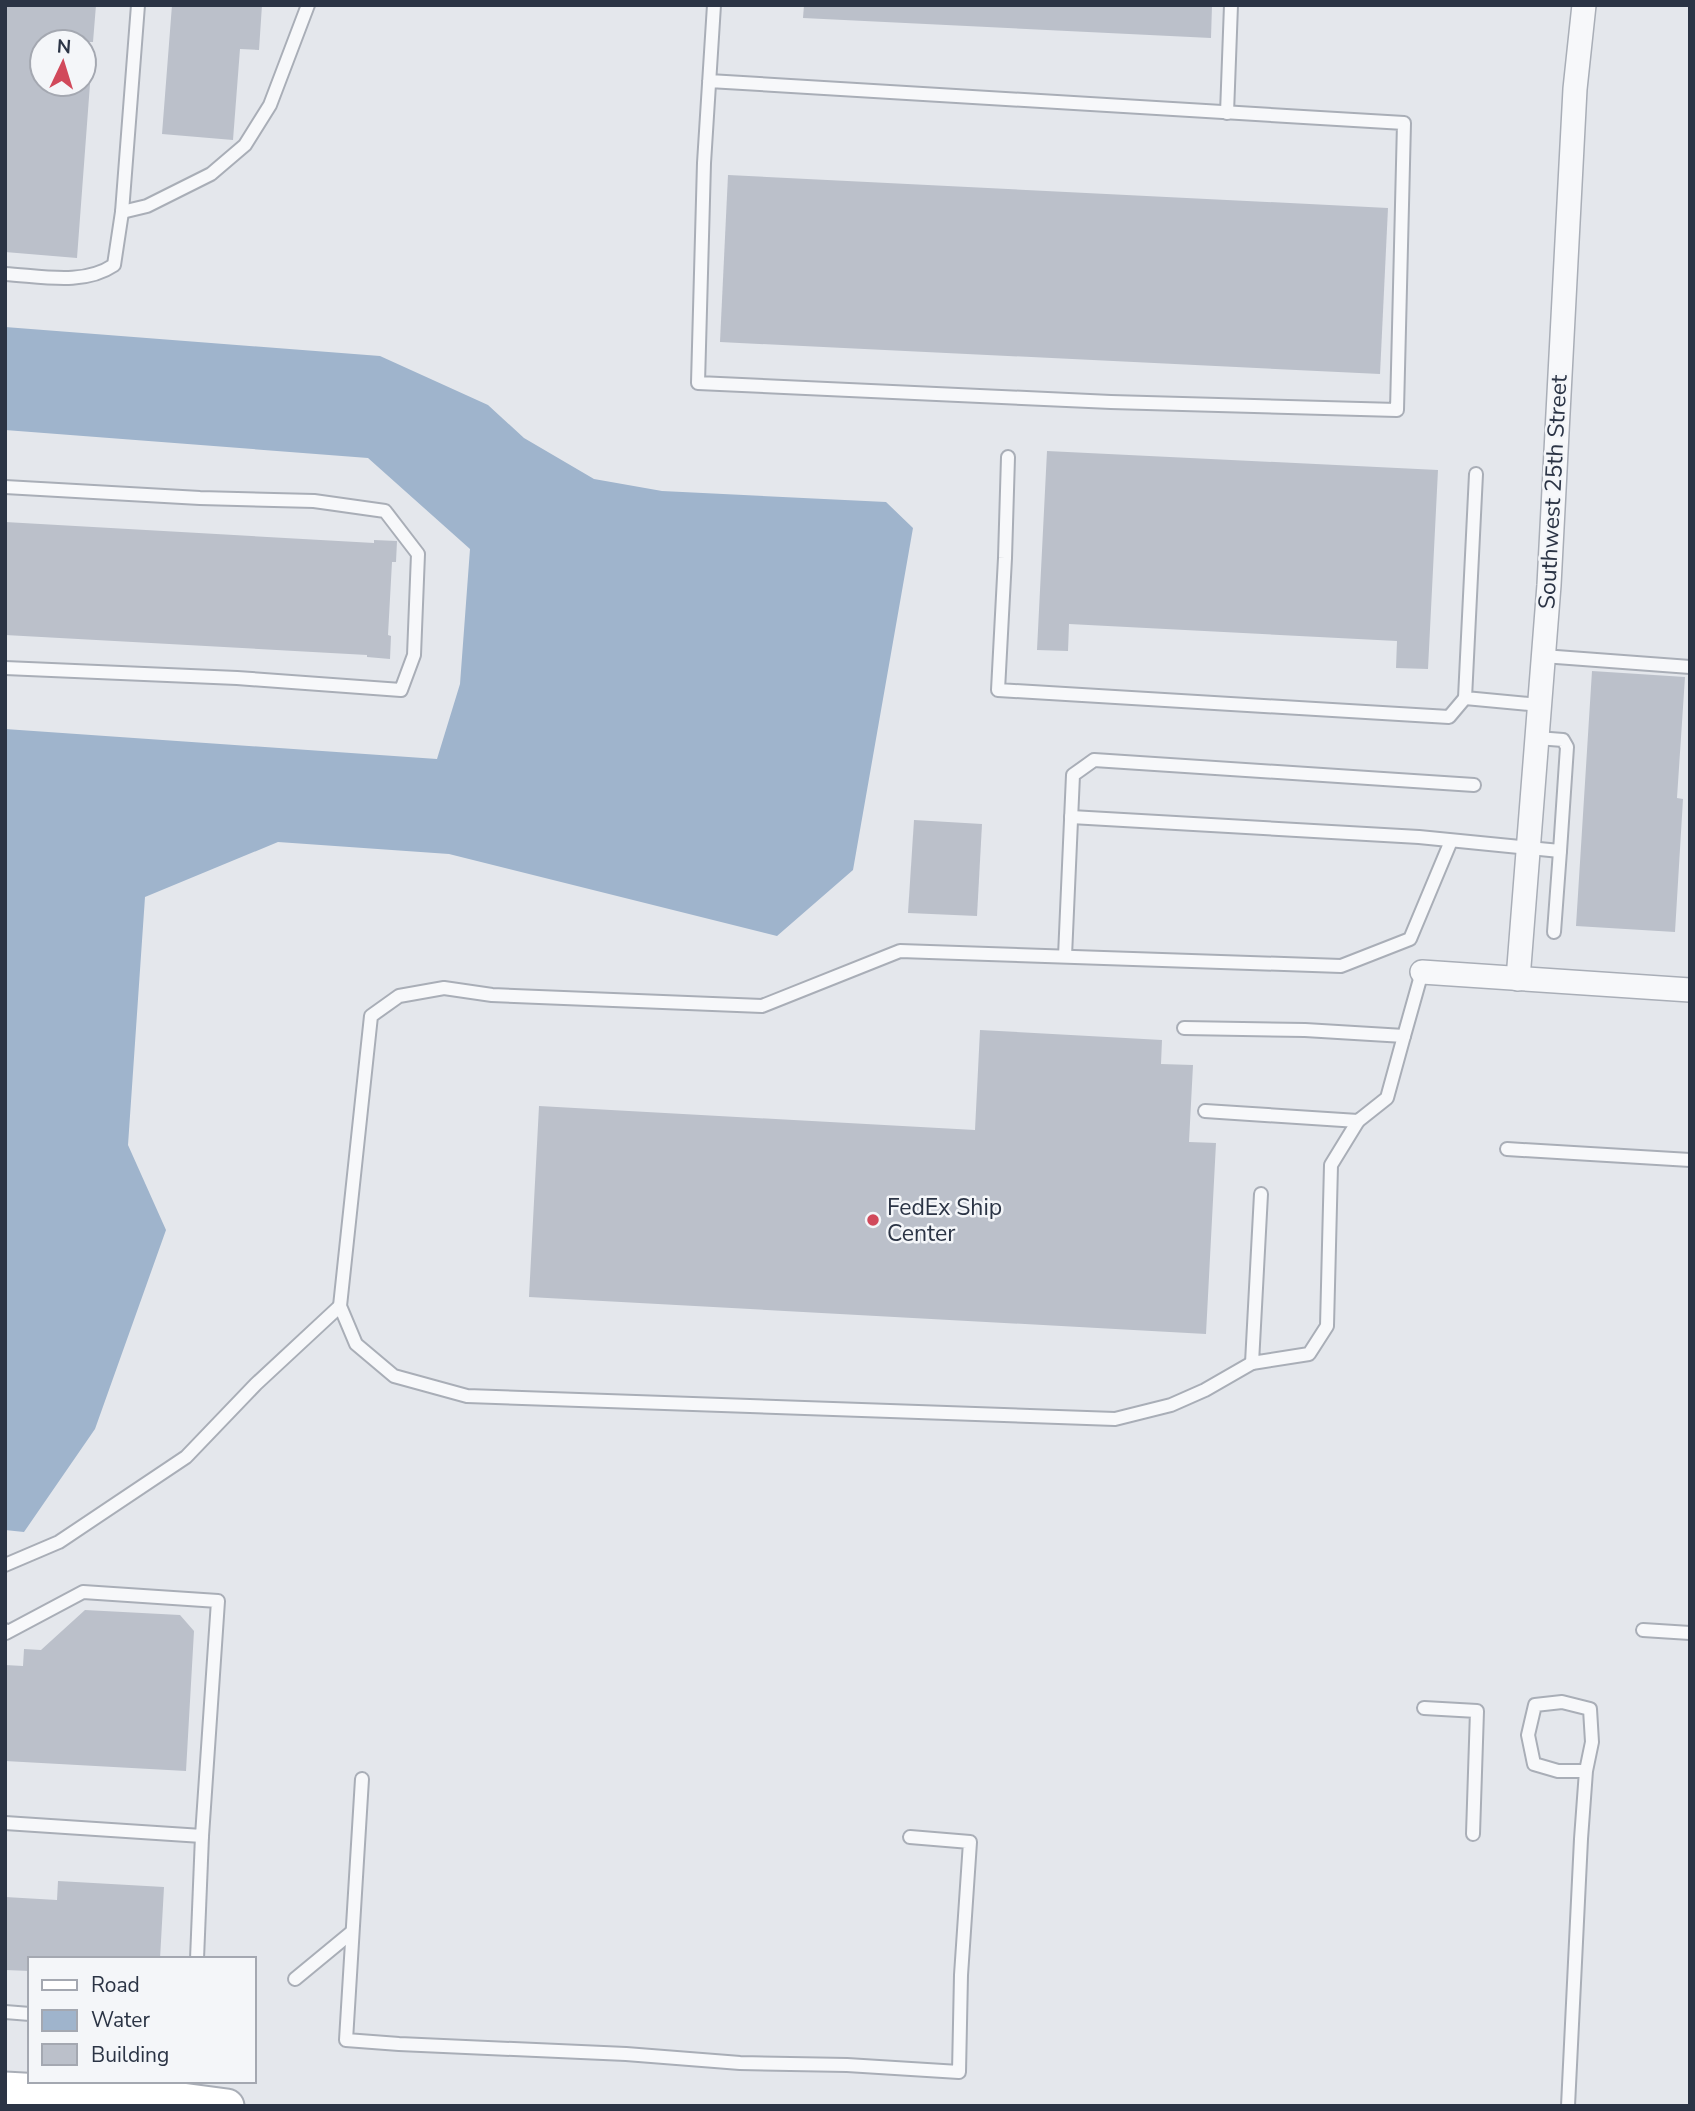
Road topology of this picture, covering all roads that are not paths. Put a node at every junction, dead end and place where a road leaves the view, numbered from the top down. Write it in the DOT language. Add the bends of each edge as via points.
graph roads {
  1 [pos="138,5"];
  2 [pos="308,5"];
  3 [pos="714,5"];
  4 [pos="1231,5"];
  5 [pos="1584,5"];
  6 [pos="709,81"];
  7 [pos="1227,113"];
  8 [pos="122,212"];
  9 [pos="5,274"];
  10 [pos="1008,457"];
  11 [pos="1476,474"];
  12 [pos="5,487"];
  13 [pos="1543,656"];
  14 [pos="1690,667"];
  15 [pos="5,668"];
  16 [pos="1465,698"];
  17 [pos="1539,705"];
  18 [pos="1537,738"];
  19 [pos="1474,785"];
  20 [pos="1071,817"];
  21 [pos="1451,841"];
  22 [pos="1528,849"];
  23 [pos="1560,851"];
  24 [pos="1554,932"];
  25 [pos="1065,956"];
  26 [pos="1423,972"];
  27 [pos="1518,979"];
  28 [pos="1690,990"];
  29 [pos="1184,1028"];
  30 [pos="1404,1036"];
  31 [pos="1205,1111"];
  32 [pos="1358,1121"];
  33 [pos="1507,1149"];
  34 [pos="1690,1160"];
  35 [pos="1261,1194"];
  36 [pos="340,1306"];
  37 [pos="1252,1363"];
  38 [pos="5,1565"];
  39 [pos="1643,1630"];
  40 [pos="6,1632"];
  41 [pos="1690,1633"];
  42 [pos="1424,1708"];
  43 [pos="1586,1771"];
  44 [pos="362,1779"];
  45 [pos="5,1824"];
  46 [pos="1473,1834"];
  47 [pos="202,1836"];
  48 [pos="910,1837"];
  49 [pos="352,1932"];
  50 [pos="197,1957"];
  51 [pos="295,1979"];
  52 [pos="5,2012"];
  53 [pos="28,2014"];
  54 [pos="5,2088"];
  55 [pos="227,2106"];
  56 [pos="1567,2106"];
  1 -- 8 [label="lane"];
  2 -- 8 [label="lane" via="270,105 245,145 211,174 147,206"];
  3 -- 6 [label="lane"];
  4 -- 7 [label="lane"];
  5 -- 13 [label="street, Southwest 25th Street" via="1575,89"];
  6 -- 7 [label="lane"];
  6 -- 7 [label="lane" via="698,383 1397,410 1404,123"];
  8 -- 9 [label="lane" via="114,265 105,271 66,278"];
  10 -- 16 [label="lane" via="998,690 1449,717"];
  11 -- 16 [label="lane"];
  12 -- 15 [label="lane" via="314,501 385,511 418,554 414,655 401,690"];
  13 -- 14 [label="lane"];
  13 -- 17 [label="street, Southwest 25th Street"];
  16 -- 17 [label="lane"];
  17 -- 18 [label="street, Southwest 25th Street"];
  18 -- 22 [label="street, Southwest 25th Street"];
  18 -- 23 [label="lane" via="1563,740 1567,747"];
  19 -- 20 [label="lane" via="1094,760 1073,775"];
  20 -- 21 [label="lane"];
  20 -- 25 [label="lane"];
  21 -- 22 [label="lane"];
  21 -- 25 [label="lane" via="1410,939 1341,966"];
  22 -- 23 [label="lane"];
  22 -- 27 [label="street, Southwest 25th Street"];
  23 -- 24 [label="lane"];
  25 -- 36 [label="lane" via="900,951 762,1006 492,995 444,988 399,996 371,1016"];
  26 -- 27 [label="street"];
  26 -- 30 [label="lane"];
  27 -- 28 [label="street"];
  29 -- 30 [label="lane"];
  30 -- 32 [label="lane" via="1387,1098"];
  31 -- 32 [label="lane"];
  32 -- 37 [label="lane" via="1331,1165 1327,1326 1309,1354"];
  33 -- 34 [label="lane"];
  35 -- 37 [label="lane"];
  36 -- 37 [label="lane" via="356,1344 394,1376 467,1396 1115,1419 1171,1405"];
  36 -- 38 [label="lane" via="186,1457 59,1542"];
  39 -- 41 [label="lane"];
  40 -- 47 [label="lane" via="83,1592 218,1601"];
  42 -- 46 [label="lane" via="1477,1711"];
  43 -- 43 [label="lane" via="1592,1742 1590,1709 1562,1702 1535,1704 1528,1735 1534,1764 1558,1771"];
  43 -- 56 [label="lane"];
  44 -- 49 [label="lane"];
  45 -- 47 [label="lane"];
  47 -- 50 [label="lane"];
  48 -- 49 [label="lane" via="970,1842 959,2072 346,2040"];
  49 -- 51 [label="lane"];
  52 -- 53 [label="lane"];
  54 -- 55 [label="street"];
}
